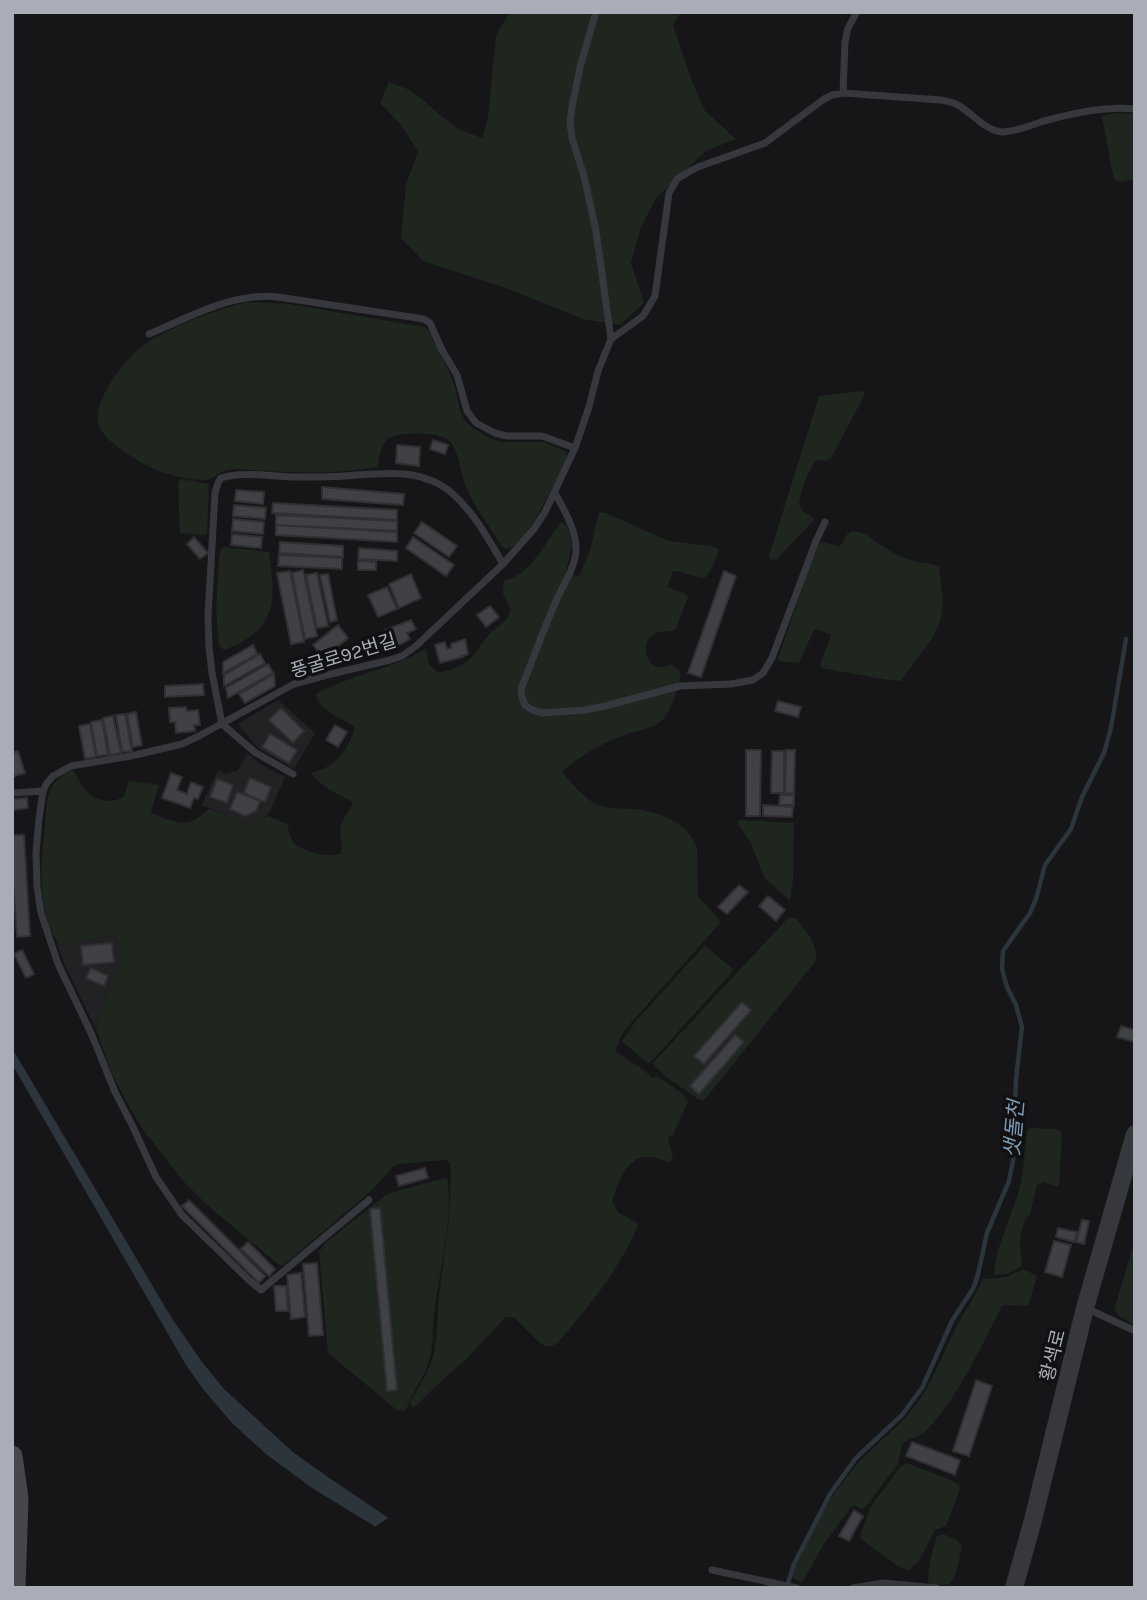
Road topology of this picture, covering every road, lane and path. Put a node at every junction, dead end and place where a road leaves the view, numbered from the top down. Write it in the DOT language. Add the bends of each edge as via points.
graph roads {
  1 [pos="596,12"];
  2 [pos="858,14"];
  3 [pos="843,93"];
  4 [pos="1135,109"];
  5 [pos="149,334"];
  6 [pos="611,339"];
  7 [pos="575,448"];
  8 [pos="555,493"];
  9 [pos="825,522"];
  10 [pos="503,564"];
  11 [pos="222,724"];
  12 [pos="293,774"];
  13 [pos="43,791"];
  14 [pos="12,793"];
  15 [pos="1135,1134"];
  16 [pos="369,1200"];
  17 [pos="1085,1308"];
  18 [pos="1135,1331"];
  19 [pos="12,1456"];
  20 [pos="712,1570"];
  21 [pos="795,1587"];
  22 [pos="15,1588"];
  23 [pos="853,1588"];
  24 [pos="937,1588"];
  25 [pos="1014,1588"];
  1 -- 6 [label="lane" via="570,122 596,231"];
  2 -- 3 [label="lane" via="845,42"];
  3 -- 4 [label="lane" via="950,102 1000,132 1107,108"];
  3 -- 6 [label="lane" via="824,99 765,143 677,179 669,192 655,296 643,316"];
  5 -- 7 [label="lane" via="218,306 257,296 424,319 457,375 467,411 476,423 495,433 542,436"];
  6 -- 7 [label="lane, 풍굴로92번길"];
  7 -- 8 [label="lane, 풍굴로92번길"];
  8 -- 9 [label="lane" via="576,549 522,689 525,705 543,713 585,710 673,687 739,683 759,677 772,658"];
  8 -- 10 [label="lane, 풍굴로92번길" via="534,529"];
  10 -- 11 [label="lane, 풍굴로92번길" via="402,656 294,684"];
  10 -- 11 [label="lane" via="465,506 428,479 396,472 221,478 215,494 208,616"];
  11 -- 12 [label="lane" via="256,753"];
  11 -- 13 [label="lane, 풍굴로92번길" via="167,748 71,766 53,776"];
  13 -- 14 [label="lane"];
  13 -- 16 [label="lane" via="36,866 46,931 115,1092 152,1170 176,1208 261,1290"];
  15 -- 17 [label="street, 황색로"];
  17 -- 18 [label="lane"];
  17 -- 25 [label="street, 황색로"];
  19 -- 22 [label="main road" via="18,1498"];
  20 -- 21 [label="lane"];
  23 -- 24 [label="lane" via="883,1583"];
}
